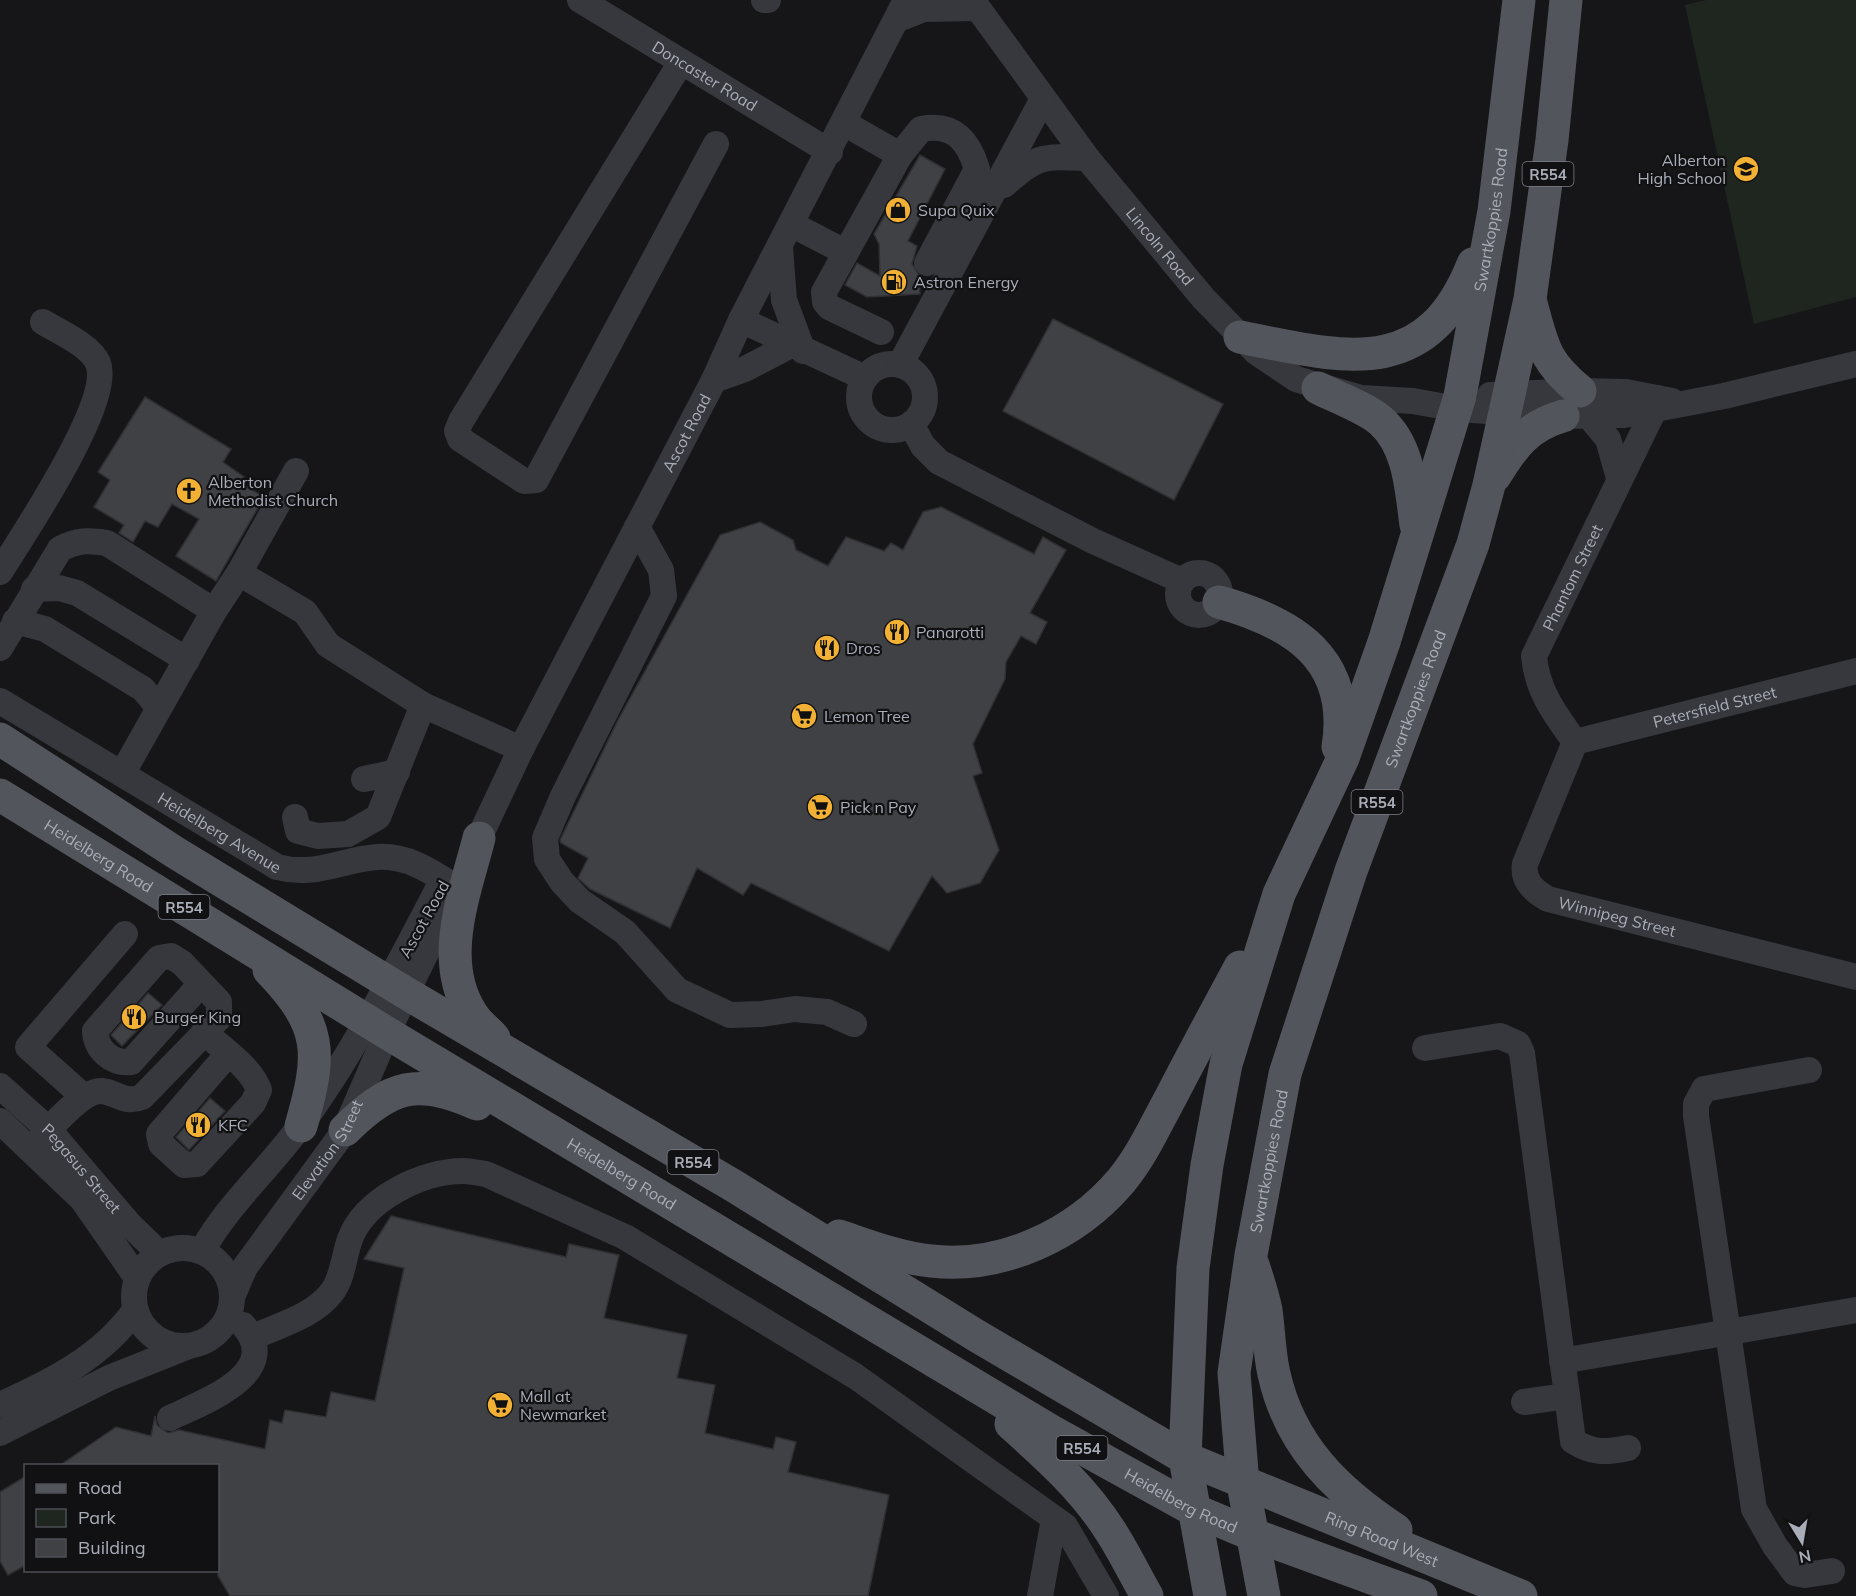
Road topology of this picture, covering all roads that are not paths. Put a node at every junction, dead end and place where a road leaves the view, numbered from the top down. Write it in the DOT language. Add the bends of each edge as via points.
graph roads {
  1 [pos="580,0"];
  2 [pos="1519,0"];
  3 [pos="1566,0"];
  4 [pos="975,4"];
  5 [pos="901,10"];
  6 [pos="681,62"];
  7 [pos="1043,99"];
  8 [pos="844,123"];
  9 [pos="716,144"];
  10 [pos="830,152"];
  11 [pos="900,155"];
  12 [pos="1087,158"];
  13 [pos="992,195"];
  14 [pos="1494,211"];
  15 [pos="786,235"];
  16 [pos="844,252"];
  17 [pos="927,263"];
  18 [pos="1530,298"];
  19 [pos="741,320"];
  20 [pos="43,322"];
  21 [pos="881,332"];
  22 [pos="1240,337"];
  23 [pos="797,348"];
  24 [pos="1856,364"];
  25 [pos="900,365"];
  26 [pos="865,378"];
  27 [pos="714,380"];
  28 [pos="1318,388"];
  29 [pos="1459,402"];
  30 [pos="1506,403"];
  31 [pos="1655,404"];
  32 [pos="1577,407"];
  33 [pos="911,424"];
  34 [pos="296,471"];
  35 [pos="1619,478"];
  36 [pos="1489,485"];
  37 [pos="637,528"];
  38 [pos="1418,533"];
  39 [pos="0,572"];
  40 [pos="239,573"];
  41 [pos="34,589"];
  42 [pos="1219,602"];
  43 [pos="214,611"];
  44 [pos="15,621"];
  45 [pos="0,648"];
  46 [pos="187,660"];
  47 [pos="1856,671"];
  48 [pos="0,701"];
  49 [pos="423,705"];
  50 [pos="159,708"];
  51 [pos="0,739"];
  52 [pos="1575,742"];
  53 [pos="521,749"];
  54 [pos="397,772"];
  55 [pos="122,774"];
  56 [pos="364,779"];
  57 [pos="1327,792"];
  58 [pos="0,795"];
  59 [pos="295,817"];
  60 [pos="472,851"];
  61 [pos="450,884"];
  62 [pos="1279,894"];
  63 [pos="125,934"];
  64 [pos="246,945"];
  65 [pos="1856,978"];
  66 [pos="201,984"];
  67 [pos="397,988"];
  68 [pos="854,1024"];
  69 [pos="378,1026"];
  70 [pos="204,1032"];
  71 [pos="1425,1048"];
  72 [pos="228,1054"];
  73 [pos="514,1059"];
  74 [pos="1809,1070"];
  75 [pos="0,1086"];
  76 [pos="83,1096"];
  77 [pos="0,1121"];
  78 [pos="301,1126"];
  79 [pos="49,1130"];
  80 [pos="345,1130"];
  81 [pos="31,1149"];
  82 [pos="607,1164"];
  83 [pos="783,1217"];
  84 [pos="202,1251"];
  85 [pos="159,1253"];
  86 [pos="1251,1255"];
  87 [pos="137,1278"];
  88 [pos="232,1303"];
  89 [pos="135,1310"];
  90 [pos="1856,1310"];
  91 [pos="1728,1332"];
  92 [pos="253,1337"];
  93 [pos="192,1345"];
  94 [pos="1562,1361"];
  95 [pos="972,1384"];
  96 [pos="1567,1396"];
  97 [pos="1524,1402"];
  98 [pos="0,1405"];
  99 [pos="170,1418"];
  100 [pos="0,1433"];
  101 [pos="1628,1448"];
  102 [pos="1185,1458"];
  103 [pos="1243,1484"];
  104 [pos="1194,1510"];
  105 [pos="1054,1519"];
  106 [pos="1251,1534"];
  107 [pos="1832,1571"];
  108 [pos="1476,1577"];
  109 [pos="1040,1596"];
  110 [pos="1106,1596"];
  111 [pos="1147,1596"];
  112 [pos="1210,1596"];
  113 [pos="1264,1596"];
  114 [pos="1421,1596"];
  115 [pos="1521,1596"];
  1 -- 6 [label="street, Doncaster Road"];
  2 -- 14 [label="main road, Swartkoppies Road / R554"];
  3 -- 18 [label="main road, Swartkoppies Road / R554"];
  4 -- 5 [label="street"];
  4 -- 7 [label="street, Lincoln Road"];
  5 -- 8 [label="street, Ascot Road"];
  6 -- 9 [label="street" via="460,421 460,439 524,481 536,480"];
  6 -- 10 [label="street, Doncaster Road"];
  7 -- 12 [label="street, Lincoln Road"];
  7 -- 13 [label="street"];
  8 -- 10 [label="street, Ascot Road"];
  8 -- 11 [label="street"];
  10 -- 15 [label="street, Ascot Road"];
  11 -- 16 [label="street"];
  11 -- 17 [label="street" via="921,129 945,127 969,147 977,169"];
  12 -- 13 [label="street" via="1038,159"];
  12 -- 22 [label="street, Lincoln Road"];
  13 -- 25 [label="street"];
  14 -- 22 [label="main road" via="1456,302 1433,329 1414,341 1377,354 1352,354 1320,353"];
  14 -- 29 [label="main road, Swartkoppies Road / R554"];
  15 -- 16 [label="street"];
  15 -- 19 [label="street, Ascot Road"];
  15 -- 23 [label="street" via="784,300"];
  16 -- 21 [label="street" via="824,292 825,302"];
  18 -- 30 [label="main road, Swartkoppies Road / R554"];
  18 -- 32 [label="main road" via="1540,337"];
  19 -- 23 [label="street"];
  19 -- 27 [label="street, Ascot Road"];
  20 -- 39 [label="street" via="90,352 98,362 100,386 66,467"];
  22 -- 28 [label="street, Lincoln Road" via="1274,367"];
  23 -- 26 [label="street"];
  23 -- 27 [label="street"];
  24 -- 31 [label="street" via="1724,396"];
  25 -- 26 [label="street" via="883,365"];
  25 -- 33 [label="street" via="914,372 925,391 925,406"];
  26 -- 33 [label="street" via="859,398 867,418 885,429"];
  27 -- 37 [label="street, Ascot Road"];
  28 -- 29 [label="street, Lincoln Road" via="1361,398"];
  28 -- 38 [label="main road" via="1379,419 1391,433 1401,449 1410,479"];
  29 -- 30 [label="street"];
  29 -- 38 [label="main road, Swartkoppies Road / R554"];
  30 -- 32 [label="street"];
  30 -- 36 [label="main road, Swartkoppies Road / R554"];
  31 -- 32 [label="street" via="1626,392"];
  31 -- 35 [label="street, Phantom Street"];
  32 -- 35 [label="street" via="1608,439"];
  32 -- 36 [label="main road" via="1541,422 1524,436"];
  33 -- 42 [label="street" via="923,446 939,462 1092,541 1182,581 1192,573 1210,575 1220,590"];
  34 -- 40 [label="street"];
  35 -- 52 [label="street, Phantom Street" via="1534,656 1535,675 1544,699"];
  36 -- 86 [label="main road, Swartkoppies Road / R554" via="1469,555 1351,871 1285,1074"];
  37 -- 53 [label="street, Ascot Road"];
  37 -- 68 [label="street" via="661,570 664,596 563,796 545,838 547,859 580,901 626,932 677,990 730,1015 795,1009 827,1012"];
  38 -- 57 [label="main road, Swartkoppies Road / R554" via="1343,758"];
  40 -- 43 [label="street"];
  40 -- 49 [label="street" via="305,612 328,645"];
  41 -- 43 [label="street" via="60,549 92,540 107,543"];
  41 -- 44 [label="street"];
  41 -- 46 [label="street" via="59,588 77,593"];
  42 -- 57 [label="main road" via="1259,616 1300,637 1337,686 1338,743"];
  43 -- 46 [label="street"];
  44 -- 45 [label="street"];
  44 -- 50 [label="street" via="54,634 143,689"];
  46 -- 50 [label="street"];
  47 -- 52 [label="street, Petersfield Street"];
  48 -- 55 [label="street, Heidelberg Avenue"];
  49 -- 53 [label="street"];
  49 -- 54 [label="street"];
  50 -- 55 [label="street"];
  51 -- 67 [label="main road, R554" via="176,853"];
  52 -- 65 [label="street, Winnipeg Street" via="1524,864 1527,881 1535,891 1548,899"];
  53 -- 60 [label="street, Ascot Road"];
  54 -- 56 [label="street"];
  54 -- 59 [label="street" via="378,817 360,829 318,836 298,831"];
  55 -- 61 [label="street, Heidelberg Avenue" via="277,867 307,872 388,857 429,869"];
  57 -- 62 [label="main road, Swartkoppies Road / R554"];
  58 -- 64 [label="main road, Heidelberg Road / R554"];
  60 -- 61 [label="street, Ascot Road"];
  60 -- 73 [label="main road" via="454,956 463,998 472,1015"];
  61 -- 67 [label="street, Ascot Road"];
  62 -- 83 [label="main road" via="1145,1146 1120,1181 1059,1233 1023,1250 982,1260 932,1261 884,1251"];
  62 -- 102 [label="main road, Swartkoppies Road / R554" via="1226,1064 1207,1165 1193,1268"];
  63 -- 76 [label="street" via="28,1047"];
  64 -- 69 [label="main road, Heidelberg Road / R554"];
  64 -- 78 [label="main road" via="295,998 310,1028 316,1059"];
  66 -- 70 [label="street" via="219,1002 221,1011"];
  67 -- 69 [label="street, Elevation Street"];
  67 -- 73 [label="main road, R554"];
  69 -- 78 [label="street, Elevation Street"];
  69 -- 80 [label="street, Elevation Street"];
  69 -- 82 [label="main road, Heidelberg Road / R554"];
  70 -- 72 [label="street"];
  70 -- 76 [label="street" via="142,1097 125,1100 98,1090"];
  71 -- 94 [label="street" via="1500,1036 1518,1044 1522,1053"];
  73 -- 83 [label="main road, R554"];
  74 -- 91 [label="street" via="1704,1089 1696,1104"];
  75 -- 79 [label="street, Pegasus Street"];
  76 -- 79 [label="street"];
  77 -- 81 [label="street, Pegasus Street"];
  78 -- 84 [label="street, Elevation Street" via="219,1223"];
  79 -- 81 [label="street"];
  79 -- 85 [label="street, Pegasus Street" via="129,1224"];
  80 -- 82 [label="main road" via="381,1099 429,1087 451,1092"];
  80 -- 88 [label="street, Elevation Street" via="245,1267"];
  81 -- 87 [label="street, Pegasus Street" via="82,1199"];
  82 -- 95 [label="main road, Heidelberg Road / R554"];
  83 -- 102 [label="main road, R554"];
  84 -- 85 [label="street" via="173,1248"];
  84 -- 88 [label="street" via="224,1269"];
  85 -- 87 [label="street"];
  86 -- 103 [label="main road, Swartkoppies Road / R554" via="1234,1373"];
  86 -- 108 [label="main road" via="1266,1309 1269,1347 1284,1407 1324,1472 1357,1504"];
  87 -- 89 [label="street"];
  88 -- 92 [label="street"];
  88 -- 93 [label="street, Elevation Street" via="224,1325 212,1337"];
  89 -- 93 [label="street" via="152,1336 166,1344"];
  89 -- 98 [label="street" via="95,1354"];
  90 -- 91 [label="street"];
  91 -- 94 [label="street"];
  91 -- 107 [label="street" via="1754,1509 1795,1574"];
  92 -- 99 [label="street" via="254,1357 243,1378"];
  92 -- 105 [label="street" via="311,1312 333,1291 350,1238 360,1220 381,1200 433,1175 463,1171 486,1174 625,1237 825,1358"];
  93 -- 100 [label="street, Elevation Street" via="124,1371"];
  94 -- 96 [label="street"];
  95 -- 104 [label="main road, Heidelberg Road / R554"];
  95 -- 111 [label="main road" via="1052,1461 1093,1507"];
  96 -- 97 [label="street"];
  96 -- 101 [label="street" via="1573,1441 1602,1453"];
  102 -- 103 [label="main road, R554"];
  102 -- 104 [label="main road, Swartkoppies Road / R554"];
  103 -- 106 [label="main road, Swartkoppies Road / R554"];
  103 -- 108 [label="main road, Ring Road West"];
  104 -- 106 [label="main road, Heidelberg Road / R554"];
  104 -- 112 [label="main road, Swartkoppies Road"];
  105 -- 109 [label="street"];
  105 -- 110 [label="street" via="1065,1526"];
  106 -- 113 [label="main road, Swartkoppies Road"];
  106 -- 114 [label="main road"];
  108 -- 115 [label="main road, Ring Road West"];
}
